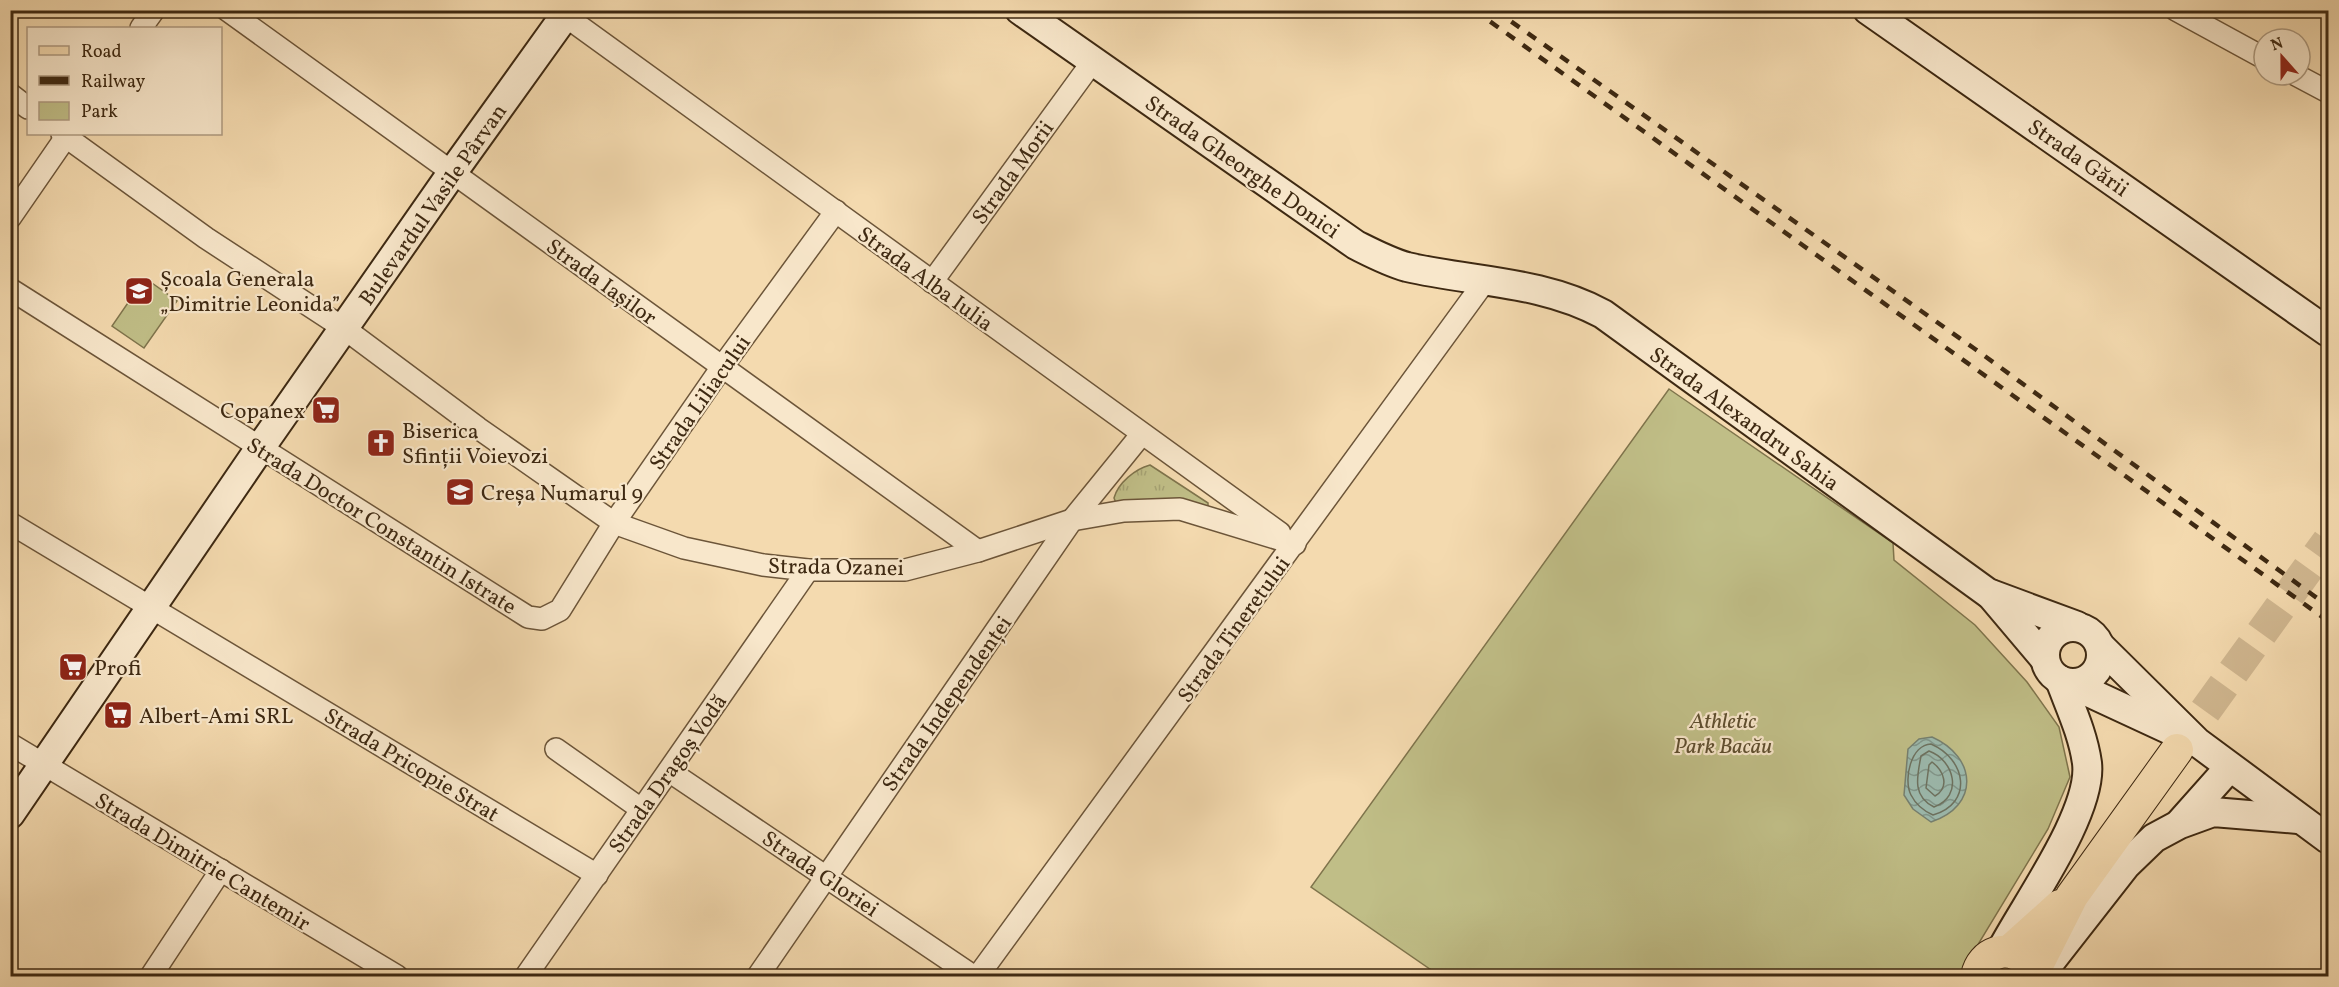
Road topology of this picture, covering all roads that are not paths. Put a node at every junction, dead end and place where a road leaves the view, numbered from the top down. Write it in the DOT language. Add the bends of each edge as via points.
graph roads {
  1 [pos="154,10"];
  2 [pos="227,10"];
  3 [pos="1020,10"];
  4 [pos="1868,10"];
  5 [pos="2176,10"];
  6 [pos="564,13"];
  7 [pos="142,27"];
  8 [pos="2252,51"];
  9 [pos="1092,61"];
  10 [pos="2312,84"];
  11 [pos="2328,92"];
  12 [pos="10,94"];
  13 [pos="27,107"];
  14 [pos="64,135"];
  15 [pos="66,135"];
  16 [pos="452,173"];
  17 [pos="836,211"];
  18 [pos="10,218"];
  19 [pos="2247,274"];
  20 [pos="1485,281"];
  21 [pos="932,282"];
  22 [pos="10,289"];
  23 [pos="2328,312"];
  24 [pos="345,329"];
  25 [pos="2328,332"];
  26 [pos="722,367"];
  27 [pos="1140,435"];
  28 [pos="260,448"];
  29 [pos="1072,520"];
  30 [pos="10,523"];
  31 [pos="614,523"];
  32 [pos="1295,544"];
  33 [pos="978,551"];
  34 [pos="808,570"];
  35 [pos="1988,592"];
  36 [pos="152,608"];
  37 [pos="542,619"];
  38 [pos="2077,626"];
  39 [pos="2100,646"];
  40 [pos="2058,674"];
  41 [pos="10,744"];
  42 [pos="2187,746"];
  43 [pos="556,749"];
  44 [pos="44,766"];
  45 [pos="2229,768"];
  46 [pos="669,771"];
  47 [pos="641,809"];
  48 [pos="10,814"];
  49 [pos="2298,819"];
  50 [pos="2180,824"];
  51 [pos="2328,839"];
  52 [pos="221,870"];
  53 [pos="597,874"];
  54 [pos="826,876"];
  55 [pos="2072,896"];
  56 [pos="2005,951"];
  57 [pos="2035,975"];
  58 [pos="151,976"];
  59 [pos="397,976"];
  60 [pos="526,976"];
  61 [pos="758,976"];
  62 [pos="973,976"];
  63 [pos="978,976"];
  64 [pos="1977,976"];
  1 -- 7 [label="street"];
  2 -- 16 [label="street, Strada Iașilor"];
  3 -- 9 [label="street, Strada Gheorghe Donici"];
  4 -- 19 [label="street, Strada Gării"];
  5 -- 8 [label="street"];
  6 -- 16 [label="street, Bulevardul Vasile Pârvan"];
  6 -- 17 [label="street, Strada Alba Iulia"];
  9 -- 20 [label="street, Strada Gheorghe Donici" via="1356,245 1404,266"];
  9 -- 21 [label="street, Strada Morii"];
  10 -- 11 [label="street"];
  12 -- 13 [label="street"];
  14 -- 18 [label="street"];
  15 -- 24 [label="street, Strada Ozanei" via="206,238"];
  16 -- 24 [label="street, Bulevardul Vasile Pârvan"];
  16 -- 26 [label="street, Strada Iașilor"];
  17 -- 21 [label="street, Strada Alba Iulia"];
  17 -- 26 [label="street, Strada Liliacului"];
  19 -- 23 [label="street" via="2296,291"];
  19 -- 25 [label="street, Strada Gării"];
  20 -- 32 [label="street, Strada Tineretului"];
  20 -- 35 [label="street, Strada Alexandru Sahia" via="1551,291 1603,314"];
  21 -- 27 [label="street, Strada Alba Iulia"];
  22 -- 28 [label="street, Strada Doctor Constantin Istrate"];
  24 -- 28 [label="street, Bulevardul Vasile Pârvan"];
  24 -- 31 [label="street, Strada Ozanei"];
  26 -- 31 [label="street, Strada Liliacului"];
  26 -- 33 [label="street, Strada Iașilor"];
  27 -- 29 [label="street, Strada Independenței"];
  27 -- 32 [label="street, Strada Alba Iulia"];
  28 -- 36 [label="street, Bulevardul Vasile Pârvan"];
  28 -- 37 [label="street, Strada Doctor Constantin Istrate" via="528,617"];
  29 -- 32 [label="street, Strada Ozanei" via="1124,511 1180,509"];
  29 -- 33 [label="street, Strada Ozanei"];
  29 -- 54 [label="street, Strada Independenței"];
  30 -- 36 [label="street, Strada Pricopie Strat"];
  31 -- 34 [label="street, Strada Ozanei" via="684,548 763,566"];
  31 -- 37 [label="street, Strada Liliacului" via="560,610"];
  32 -- 63 [label="street, Strada Tineretului"];
  33 -- 34 [label="street, Strada Ozanei" via="905,570"];
  34 -- 46 [label="street, Strada Dragoș Vodă"];
  35 -- 38 [label="street, Strada Alexandru Sahia"];
  35 -- 40 [label="street, Strada Alexandru Sahia"];
  36 -- 44 [label="street, Bulevardul Vasile Pârvan"];
  36 -- 53 [label="street, Strada Pricopie Strat"];
  38 -- 39 [label="street" via="2094,636"];
  38 -- 40 [label="street" via="2052,636 2045,648"];
  39 -- 40 [label="street" via="2100,665 2088,679"];
  39 -- 42 [label="street"];
  40 -- 42 [label="street"];
  40 -- 56 [label="street" via="2083,743 2086,790 2077,817"];
  41 -- 44 [label="street, Strada Dimitrie Cantemir"];
  42 -- 45 [label="street"];
  42 -- 55 [label="main road"];
  43 -- 47 [label="street"];
  44 -- 48 [label="street, Bulevardul Vasile Pârvan"];
  44 -- 52 [label="street, Strada Dimitrie Cantemir"];
  45 -- 49 [label="street"];
  45 -- 50 [label="street"];
  46 -- 47 [label="street, Strada Dragoș Vodă"];
  46 -- 54 [label="street, Strada Gloriei"];
  47 -- 53 [label="street, Strada Dragoș Vodă"];
  49 -- 50 [label="street" via="2213,812"];
  49 -- 51 [label="street"];
  50 -- 57 [label="street" via="2154,838 2126,865"];
  52 -- 58 [label="street"];
  52 -- 59 [label="street, Strada Dimitrie Cantemir"];
  53 -- 60 [label="street, Strada Dragoș Vodă"];
  54 -- 61 [label="street, Strada Independenței"];
  54 -- 62 [label="street, Strada Gloriei"];
  55 -- 56 [label="main road"];
  55 -- 57 [label="main road"];
  56 -- 57 [label="main road" via="2025,958"];
  56 -- 64 [label="main road" via="1985,959"];
}
